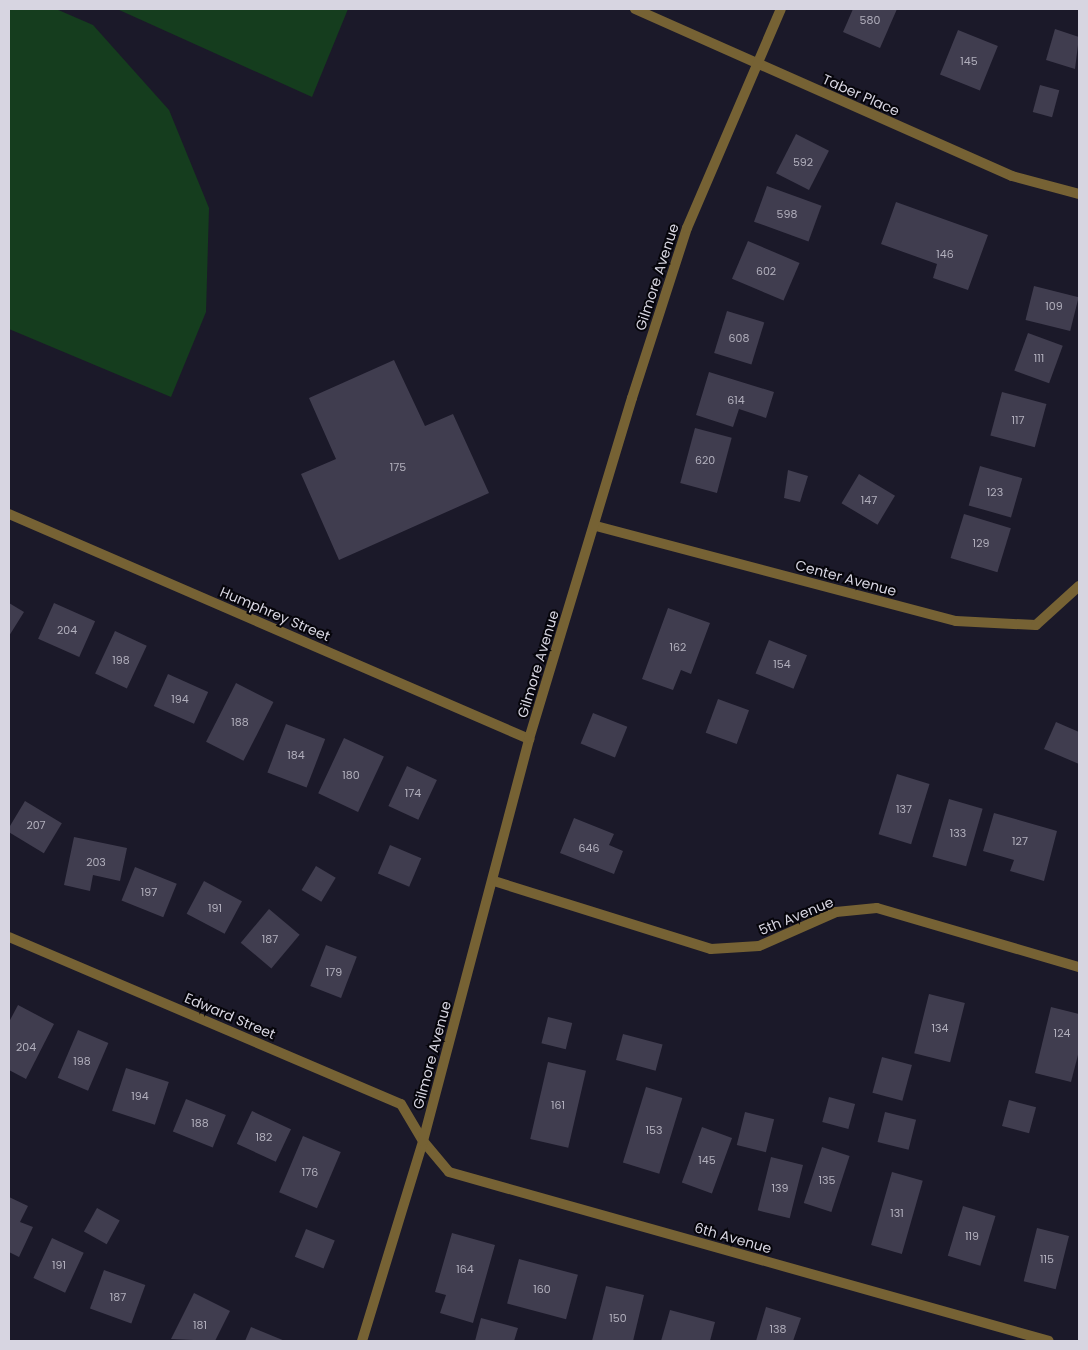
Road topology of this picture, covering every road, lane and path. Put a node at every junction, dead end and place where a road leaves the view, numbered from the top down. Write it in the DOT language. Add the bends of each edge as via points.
graph roads {
  1 [pos="635,9"];
  2 [pos="781,9"];
  3 [pos="755,64"];
  4 [pos="1079,194"];
  5 [pos="9,514"];
  6 [pos="596,526"];
  7 [pos="1079,586"];
  8 [pos="530,739"];
  9 [pos="494,881"];
  10 [pos="9,937"];
  11 [pos="1079,967"];
  12 [pos="423,1141"];
  13 [pos="362,1341"];
  14 [pos="1049,1341"];
  1 -- 3 [label="street, Taber Place"];
  2 -- 3 [label="street, Gilmore Avenue"];
  3 -- 4 [label="street, Taber Place" via="1012,176"];
  3 -- 6 [label="street, Gilmore Avenue" via="687,228"];
  5 -- 8 [label="street, Humphrey Street"];
  6 -- 7 [label="street, Center Avenue" via="956,621 1036,625"];
  6 -- 8 [label="street, Gilmore Avenue"];
  8 -- 9 [label="street, Gilmore Avenue"];
  9 -- 11 [label="street, 5th Avenue" via="711,949 759,946 836,912 877,908"];
  9 -- 12 [label="street, Gilmore Avenue"];
  10 -- 12 [label="street, Edward Street" via="401,1104"];
  12 -- 13 [label="street, Gilmore Avenue"];
  12 -- 14 [label="street, 6th Avenue" via="448,1172"];
}
